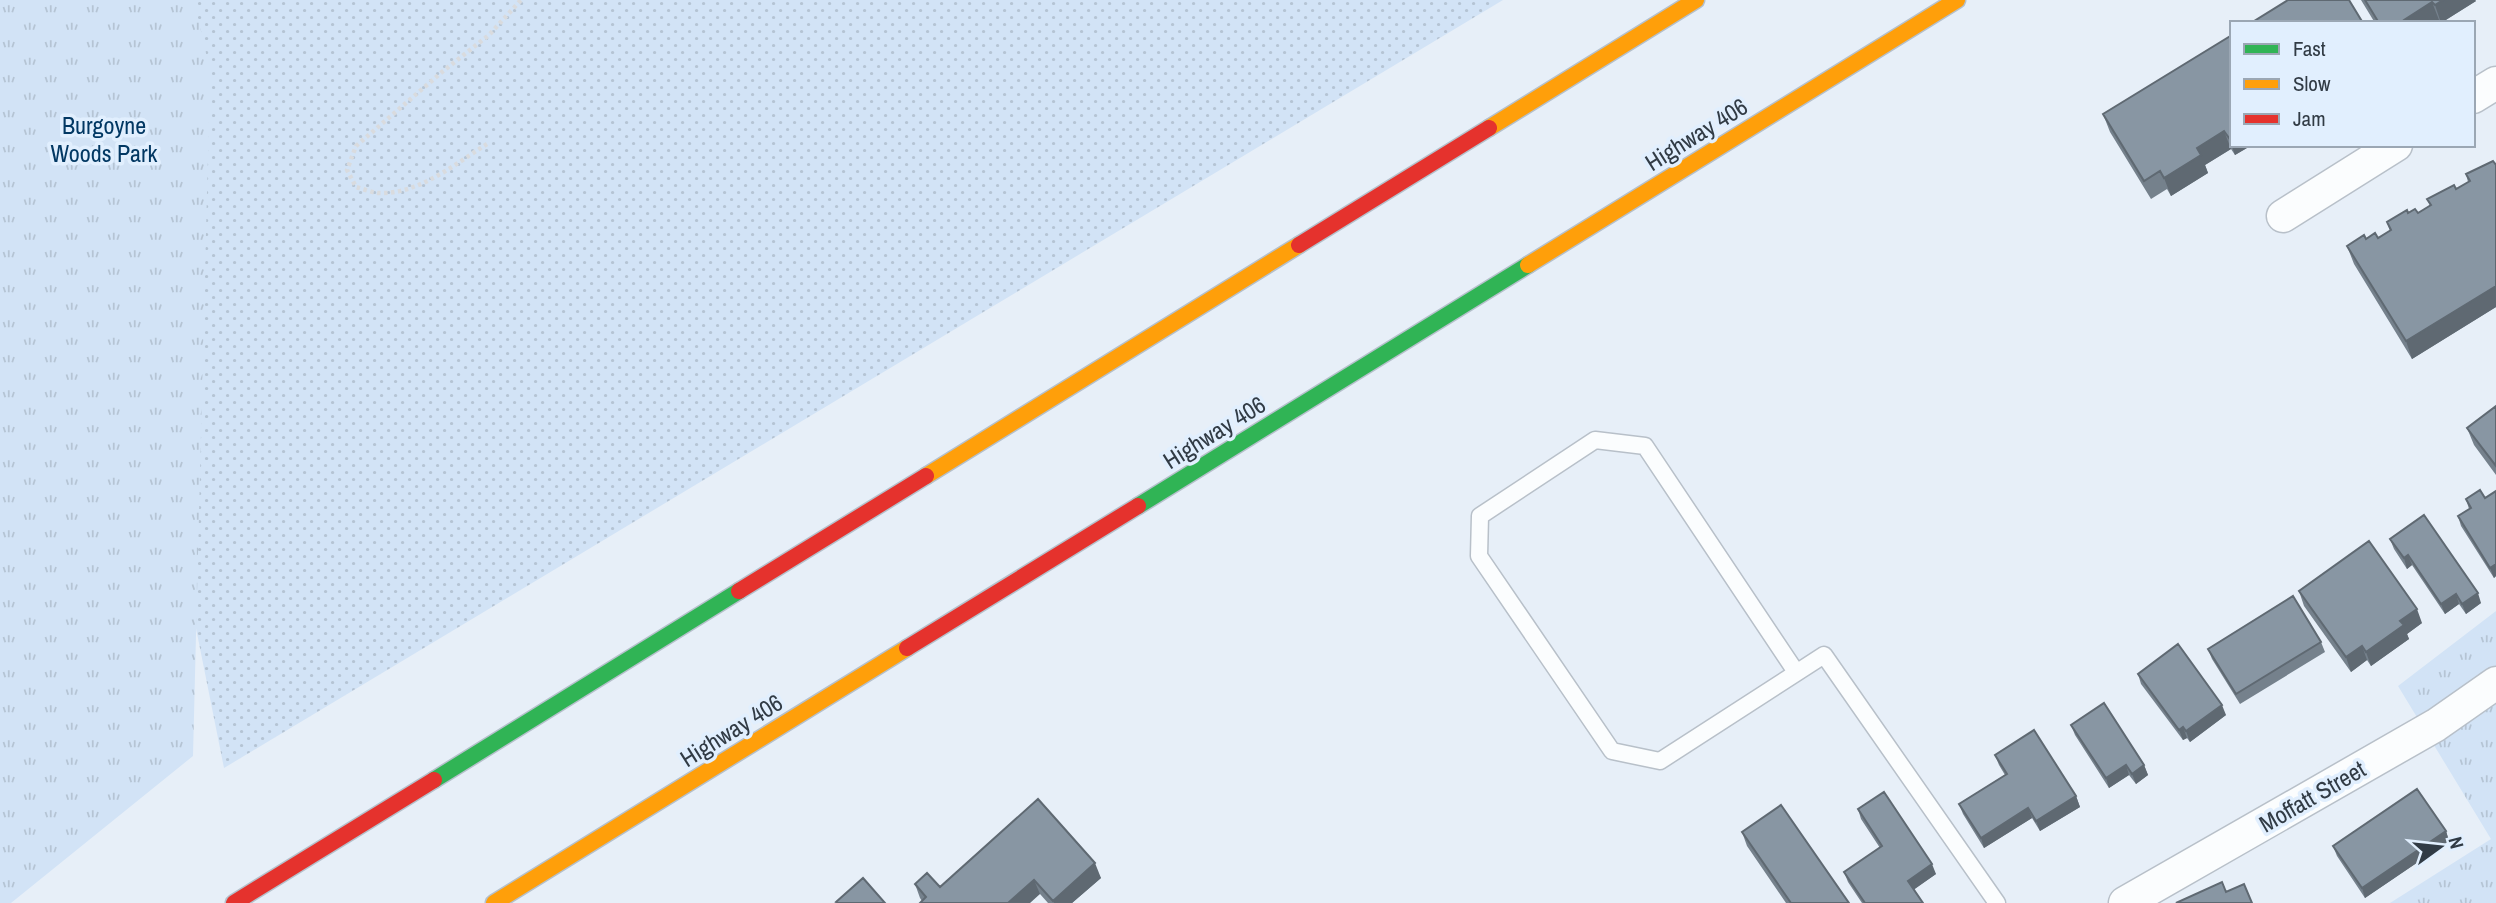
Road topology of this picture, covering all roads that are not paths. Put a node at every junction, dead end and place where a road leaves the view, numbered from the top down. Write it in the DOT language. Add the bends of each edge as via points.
graph roads {
  1 [pos="1696,0"];
  2 [pos="1957,0"];
  3 [pos="2496,83"];
  4 [pos="2475,96"];
  5 [pos="2393,147"];
  6 [pos="2283,216"];
  7 [pos="1796,672"];
  8 [pos="2496,683"];
  9 [pos="234,903"];
  10 [pos="494,903"];
  11 [pos="1997,903"];
  12 [pos="2125,903"];
  1 -- 9 [label="highway"];
  2 -- 10 [label="highway, Highway 406"];
  3 -- 4 [label="street"];
  5 -- 6 [label="street"];
  7 -- 7 [label="lane" via="1645,446 1595,440 1480,516 1479,556 1612,751 1660,761"];
  7 -- 11 [label="lane" via="1824,655"];
  8 -- 12 [label="street, Moffatt Street" via="2436,725"];
}
